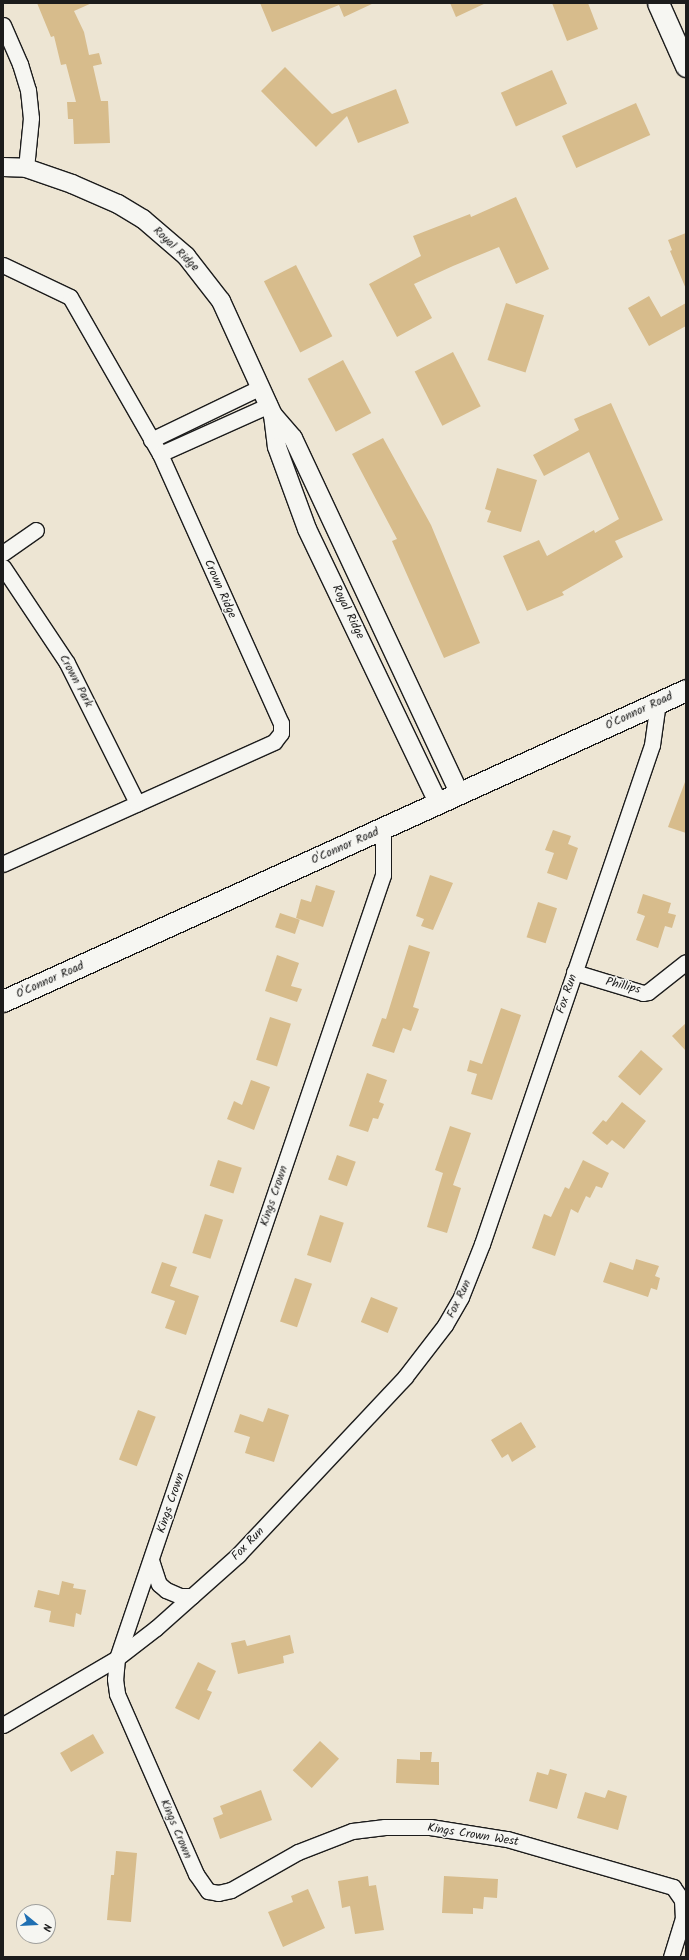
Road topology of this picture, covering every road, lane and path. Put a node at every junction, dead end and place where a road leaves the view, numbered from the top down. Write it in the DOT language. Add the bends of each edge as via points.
graph roads {
  1 [pos="658,3"];
  2 [pos="3,25"];
  3 [pos="686,66"];
  4 [pos="3,167"];
  5 [pos="26,168"];
  6 [pos="3,265"];
  7 [pos="261,387"];
  8 [pos="271,410"];
  9 [pos="151,440"];
  10 [pos="160,454"];
  11 [pos="36,530"];
  12 [pos="3,553"];
  13 [pos="3,567"];
  14 [pos="686,690"];
  15 [pos="658,702"];
  16 [pos="460,794"];
  17 [pos="137,803"];
  18 [pos="439,804"];
  19 [pos="383,829"];
  20 [pos="3,864"];
  21 [pos="686,962"];
  22 [pos="574,972"];
  23 [pos="3,1001"];
  24 [pos="151,1560"];
  25 [pos="192,1596"];
  26 [pos="117,1658"];
  27 [pos="3,1725"];
  28 [pos="208,1891"];
  29 [pos="671,1957"];
  1 -- 3 [label="main road"];
  2 -- 5 [label="street" via="28,90 31,118"];
  4 -- 5 [label="street, Royal Ridge"];
  5 -- 7 [label="street, Royal Ridge" via="79,186 118,204 165,236 205,277 221,301"];
  6 -- 9 [label="street, Crown Ridge" via="70,297"];
  7 -- 8 [label="street, Royal Ridge"];
  7 -- 9 [label="street"];
  8 -- 10 [label="street"];
  8 -- 16 [label="street, Royal Ridge" via="293,438"];
  8 -- 18 [label="street, Royal Ridge" via="277,447 307,529"];
  9 -- 10 [label="street, Crown Ridge"];
  10 -- 17 [label="street, Crown Ridge" via="281,723 281,733 274,742"];
  11 -- 12 [label="street"];
  13 -- 17 [label="street, Crown Park" via="68,663"];
  14 -- 15 [label="main road, O'Connor Road"];
  15 -- 16 [label="main road, O'Connor Road"];
  15 -- 22 [label="street, Fox Run" via="652,745"];
  16 -- 18 [label="main road, O'Connor Road"];
  17 -- 20 [label="street"];
  18 -- 19 [label="main road, O'Connor Road"];
  19 -- 23 [label="main road, O'Connor Road"];
  19 -- 24 [label="street, Kings Crown" via="383,875"];
  21 -- 22 [label="street, Phillips" via="648,992 643,993"];
  22 -- 25 [label="street, Fox Run" via="478,1257 446,1325 405,1377 238,1555"];
  24 -- 25 [label="street" via="158,1584 180,1596"];
  24 -- 26 [label="street, Kings Crown"];
  25 -- 26 [label="street, Fox Run"];
  26 -- 27 [label="street, Fox Run"];
  26 -- 28 [label="street, Kings Crown" via="117,1694 196,1874"];
  28 -- 29 [label="street, Kings Crown West" via="218,1893 231,1890 298,1852 352,1831 385,1827 430,1827 507,1839 673,1887 682,1900 683,1918"];
}
